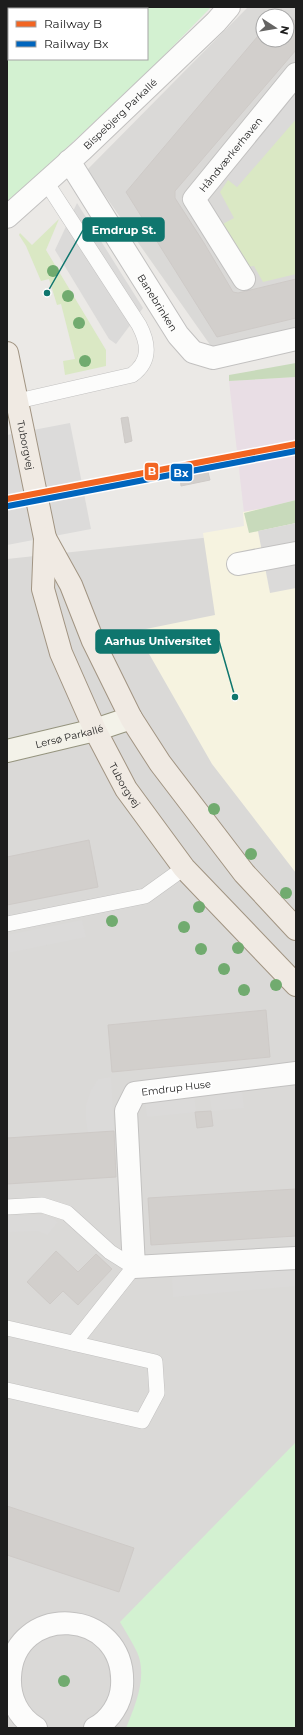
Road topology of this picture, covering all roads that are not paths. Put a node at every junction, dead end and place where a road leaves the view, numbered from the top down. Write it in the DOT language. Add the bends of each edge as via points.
graph roads {
  1 [pos="229,7"];
  2 [pos="296,74"];
  3 [pos="68,161"];
  4 [pos="46,182"];
  5 [pos="7,217"];
  6 [pos="244,279"];
  7 [pos="296,339"];
  8 [pos="7,353"];
  9 [pos="18,401"];
  10 [pos="45,538"];
  11 [pos="296,553"];
  12 [pos="238,564"];
  13 [pos="131,718"];
  14 [pos="94,730"];
  15 [pos="7,751"];
  16 [pos="184,868"];
  17 [pos="7,924"];
  18 [pos="296,929"];
  19 [pos="296,985"];
  20 [pos="296,1073"];
  21 [pos="7,1207"];
  22 [pos="296,1258"];
  23 [pos="134,1267"];
  24 [pos="7,1328"];
  25 [pos="74,1343"];
  26 [pos="7,1390"];
  27 [pos="12,1646"];
  28 [pos="30,1727"];
  29 [pos="100,1727"];
  1 -- 3 [label="street, Bispebjerg Parkallé" via="210,28"];
  2 -- 6 [label="street, Håndværkerhaven" via="194,199"];
  3 -- 4 [label="street, Bispebjerg Parkallé"];
  3 -- 7 [label="street, Banebrinken" via="178,335 193,352 213,358"];
  4 -- 5 [label="street, Bispebjerg Parkallé"];
  4 -- 9 [label="lane" via="139,325 147,349 140,369 132,375"];
  8 -- 9 [label="main road, Tuborgvej"];
  9 -- 10 [label="main road, Tuborgvej"];
  10 -- 13 [label="main road, Tuborgvej" via="71,584 93,641"];
  10 -- 14 [label="main road, Tuborgvej" via="43,589 61,653"];
  11 -- 12 [label="street"];
  13 -- 14 [label="street, Lersø Parkallé"];
  13 -- 18 [label="main road, Tuborgvej" via="160,763 244,873"];
  14 -- 15 [label="street, Lersø Parkallé"];
  14 -- 16 [label="main road, Tuborgvej" via="126,789"];
  16 -- 17 [label="lane" via="145,896"];
  16 -- 19 [label="main road, Tuborgvej"];
  20 -- 23 [label="street, Emdrup Huse" via="135,1093 126,1111"];
  21 -- 23 [label="lane" via="42,1205 67,1213 110,1252"];
  22 -- 23 [label="street"];
  23 -- 25 [label="lane"];
  24 -- 25 [label="lane"];
  25 -- 26 [label="lane" via="155,1362 157,1393 142,1421"];
  27 -- 28 [label="street" via="9,1688 16,1708"];
  27 -- 29 [label="street" via="51,1624 73,1623 93,1629 108,1641 118,1657 123,1675 121,1694 114,1711"];
}
